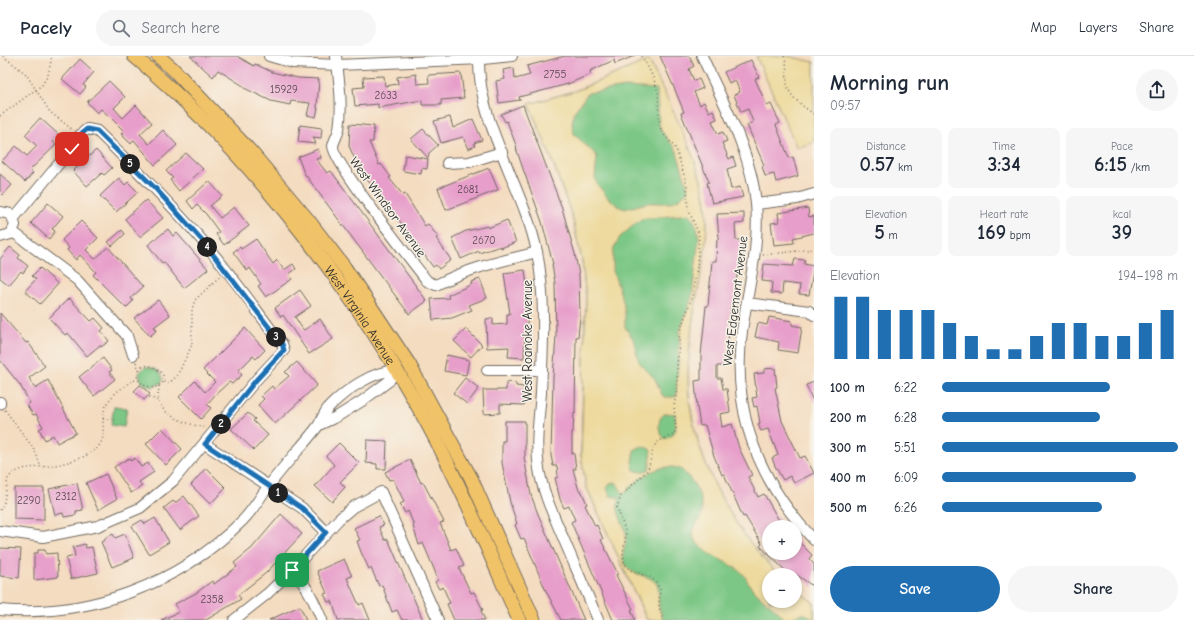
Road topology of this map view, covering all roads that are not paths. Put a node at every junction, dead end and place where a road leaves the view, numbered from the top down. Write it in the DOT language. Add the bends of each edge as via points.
graph roads {
  1 [pos="134,56"];
  2 [pos="158,56"];
  3 [pos="269,56"];
  4 [pos="512,56"];
  5 [pos="702,56"];
  6 [pos="479,60"];
  7 [pos="337,61"];
  8 [pos="502,152"];
  9 [pos="447,163"];
  10 [pos="814,194"];
  11 [pos="756,204"];
  12 [pos="0,212"];
  13 [pos="14,218"];
  14 [pos="13,232"];
  15 [pos="0,237"];
  16 [pos="537,252"];
  17 [pos="747,303"];
  18 [pos="814,315"];
  19 [pos="133,355"];
  20 [pos="395,370"];
  21 [pos="487,370"];
  22 [pos="542,370"];
  23 [pos="349,391"];
  24 [pos="358,404"];
  25 [pos="319,425"];
  26 [pos="205,444"];
  27 [pos="268,486"];
  28 [pos="0,531"];
  29 [pos="326,532"];
  30 [pos="814,540"];
  31 [pos="292,570"];
  32 [pos="0,610"];
  33 [pos="234,620"];
  34 [pos="322,620"];
  35 [pos="438,620"];
  36 [pos="519,620"];
  37 [pos="534,620"];
  38 [pos="598,620"];
  1 -- 20 [label="main road, West Virginia Avenue" via="163,80 268,193 333,276"];
  2 -- 37 [label="main road, West Virginia Avenue" via="279,184 353,280 409,364 471,478"];
  3 -- 7 [label="street" via="293,63"];
  4 -- 6 [label="street"];
  5 -- 11 [label="street, West Edgemont Avenue" via="749,164"];
  6 -- 7 [label="street"];
  6 -- 8 [label="street, West Roanoke Avenue" via="482,92"];
  7 -- 16 [label="street, West Windsor Avenue" via="340,107 339,130 333,146 335,155 427,281 436,285 450,277"];
  8 -- 9 [label="street" via="469,162"];
  8 -- 16 [label="street, West Roanoke Avenue" via="523,204"];
  10 -- 11 [label="street" via="797,200"];
  11 -- 17 [label="street, West Edgemont Avenue" via="755,254"];
  12 -- 13 [label="street" via="7,212"];
  13 -- 14 [label="street" via="16,225"];
  13 -- 26 [label="street" via="87,129 97,131 155,188 201,239 284,350 256,380"];
  14 -- 15 [label="street"];
  14 -- 19 [label="street" via="78,280 127,336"];
  16 -- 22 [label="street, West Roanoke Avenue" via="542,290"];
  17 -- 18 [label="street" via="809,310"];
  17 -- 30 [label="street, West Edgemont Avenue" via="738,378 744,417 761,465 776,493 794,519"];
  20 -- 23 [label="street" via="381,371"];
  20 -- 24 [label="street" via="389,381"];
  20 -- 36 [label="main road, West Virginia Avenue" via="452,471"];
  21 -- 22 [label="street"];
  22 -- 38 [label="street, West Roanoke Avenue" via="538,445 544,494"];
  23 -- 24 [label="street"];
  23 -- 25 [label="street" via="329,406"];
  24 -- 25 [label="street"];
  25 -- 27 [label="street"];
  26 -- 27 [label="street"];
  26 -- 28 [label="street" via="173,481 140,508 98,526 43,537"];
  27 -- 29 [label="street" via="302,508"];
  27 -- 32 [label="street" via="243,520 205,554 151,585 104,601 66,609 27,613"];
  29 -- 31 [label="street"];
  29 -- 35 [label="street" via="353,507 380,492"];
  31 -- 33 [label="street"];
  31 -- 34 [label="street" via="312,596"];
}
